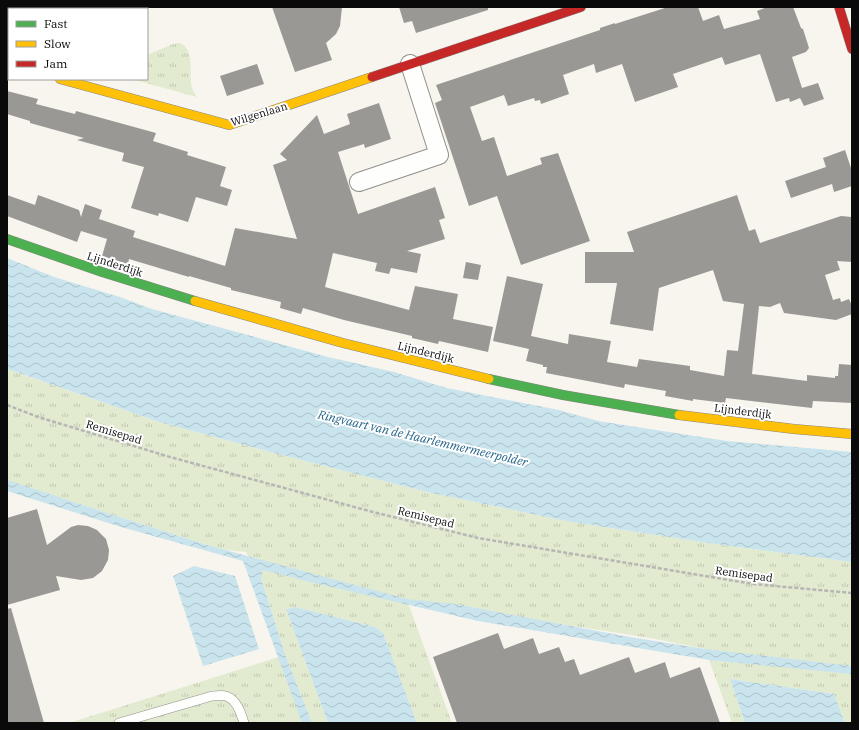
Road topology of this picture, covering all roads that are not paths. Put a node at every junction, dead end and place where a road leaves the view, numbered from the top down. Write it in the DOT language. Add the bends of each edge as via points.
graph roads {
  1 [pos="581,7"];
  2 [pos="839,7"];
  3 [pos="852,49"];
  4 [pos="410,64"];
  5 [pos="64,80"];
  6 [pos="359,182"];
  7 [pos="7,239"];
  8 [pos="852,434"];
  9 [pos="119,723"];
  10 [pos="244,723"];
  1 -- 4 [label="street, Wilgenlaan"];
  2 -- 3 [label="street"];
  4 -- 5 [label="street, Wilgenlaan" via="230,124"];
  4 -- 6 [label="street" via="440,155"];
  7 -- 8 [label="street, Lijnderdijk" via="88,268 215,308 460,373 634,408 721,421"];
  9 -- 10 [label="lane" via="212,696 226,696 234,702"];
}
